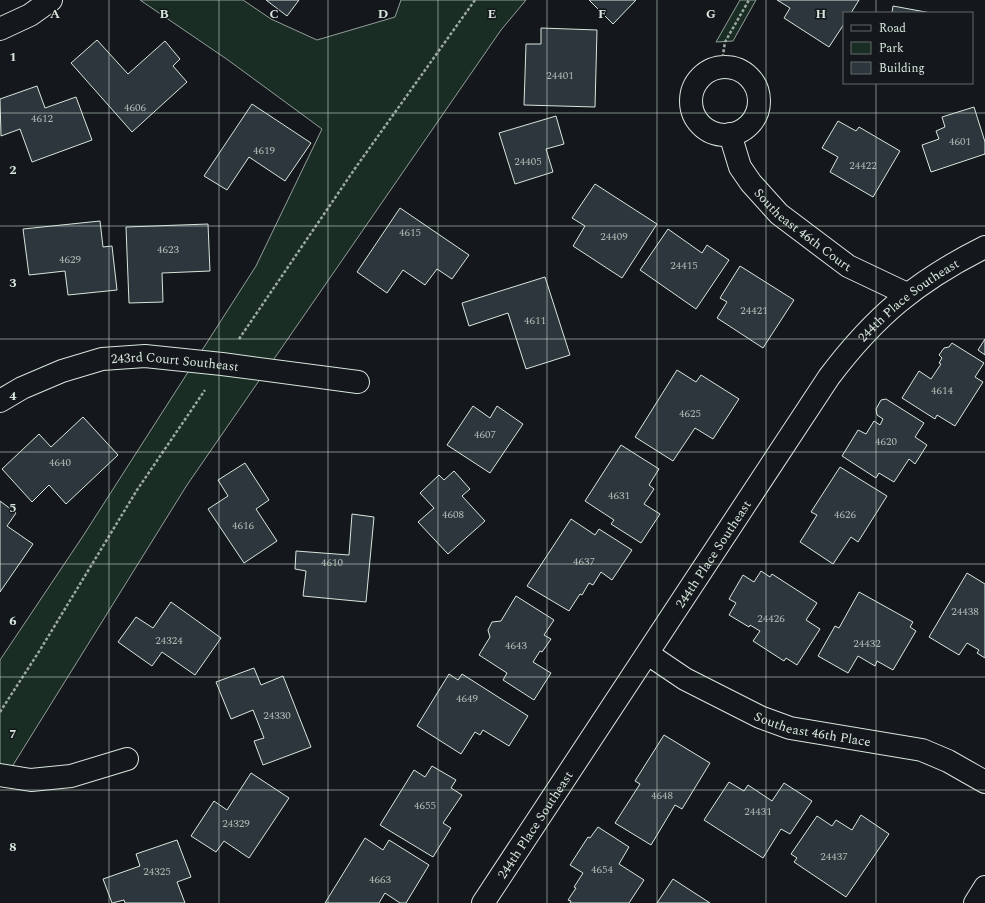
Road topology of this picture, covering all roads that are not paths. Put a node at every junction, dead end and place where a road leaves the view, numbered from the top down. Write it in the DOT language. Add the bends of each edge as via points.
graph roads {
  1 [pos="51,0"];
  2 [pos="0,28"];
  3 [pos="730,134"];
  4 [pos="985,247"];
  5 [pos="907,294"];
  6 [pos="358,382"];
  7 [pos="0,400"];
  8 [pos="648,654"];
  9 [pos="127,759"];
  10 [pos="0,775"];
  11 [pos="985,782"];
  12 [pos="985,887"];
  13 [pos="483,903"];
  14 [pos="975,903"];
  1 -- 2 [label="street" via="30,15"];
  3 -- 3 [label="street" via="741,131 751,124 760,102 753,80 733,67 721,67 710,70 700,78 694,87 692,105 698,121 707,130 718,134"];
  3 -- 5 [label="street, Southeast 46th Court" via="740,167 779,214 848,266"];
  4 -- 5 [label="street, 244th Place Southeast" via="937,273"];
  5 -- 8 [label="street, 244th Place Southeast" via="865,332 829,376"];
  6 -- 7 [label="street, 243rd Court Southeast" via="145,356 102,359 82,365 22,388"];
  8 -- 11 [label="street, Southeast 46th Place" via="685,679 760,717 790,728 922,750"];
  8 -- 13 [label="street, 244th Place Southeast"];
  9 -- 10 [label="street" via="71,776 31,780"];
  12 -- 14 [label="street"];
}
